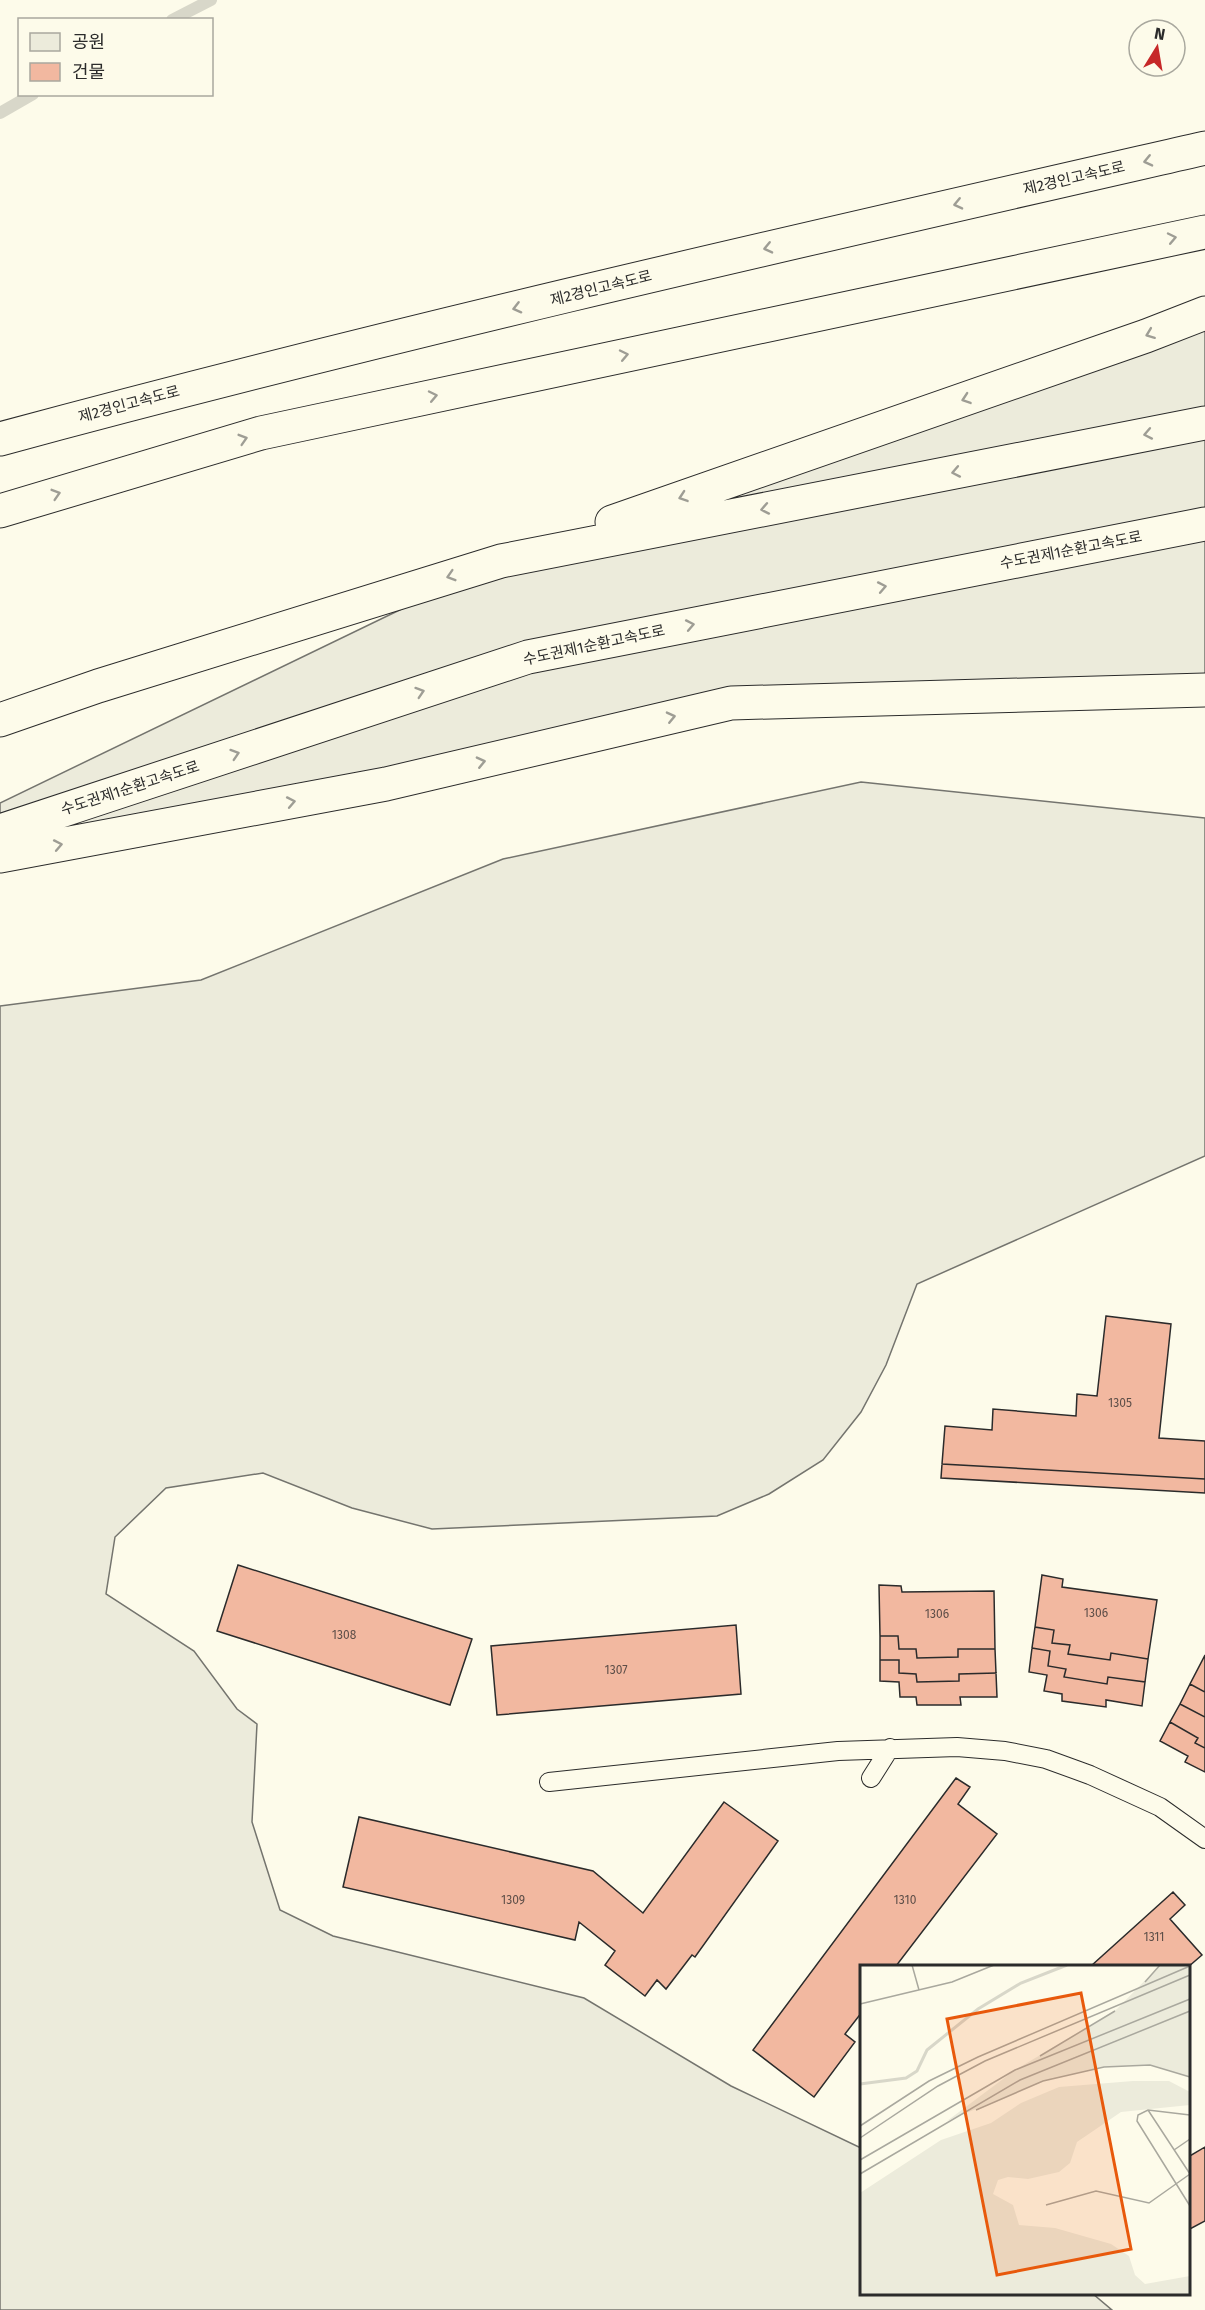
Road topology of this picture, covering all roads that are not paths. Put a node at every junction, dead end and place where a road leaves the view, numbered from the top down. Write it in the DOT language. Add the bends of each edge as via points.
graph roads {
  1 [pos="1205,148"];
  2 [pos="1205,232"];
  3 [pos="1205,314"];
  4 [pos="1205,423"];
  5 [pos="0,439"];
  6 [pos="0,511"];
  7 [pos="1205,524"];
  8 [pos="501,561"];
  9 [pos="1205,690"];
  10 [pos="0,720"];
  11 [pos="0,831"];
  12 [pos="0,856"];
  13 [pos="890,1748"];
  14 [pos="871,1778"];
  15 [pos="549,1782"];
  16 [pos="1205,1839"];
  1 -- 5 [label="highway, 제2경인고속도로, one-way" via="741,254 207,383"];
  6 -- 2 [label="highway, one-way" via="261,433"];
  3 -- 8 [label="highway, one-way"];
  4 -- 8 [label="highway, one-way"];
  11 -- 7 [label="highway, 수도권제1순환고속도로, one-way" via="528,657"];
  8 -- 10 [label="highway, one-way"];
  12 -- 9 [label="highway, one-way" via="386,784 730,703"];
  13 -- 14 [label="lane"];
  13 -- 15 [label="lane"];
  13 -- 16 [label="lane" via="966,1748 1046,1759 1160,1807"];
}
